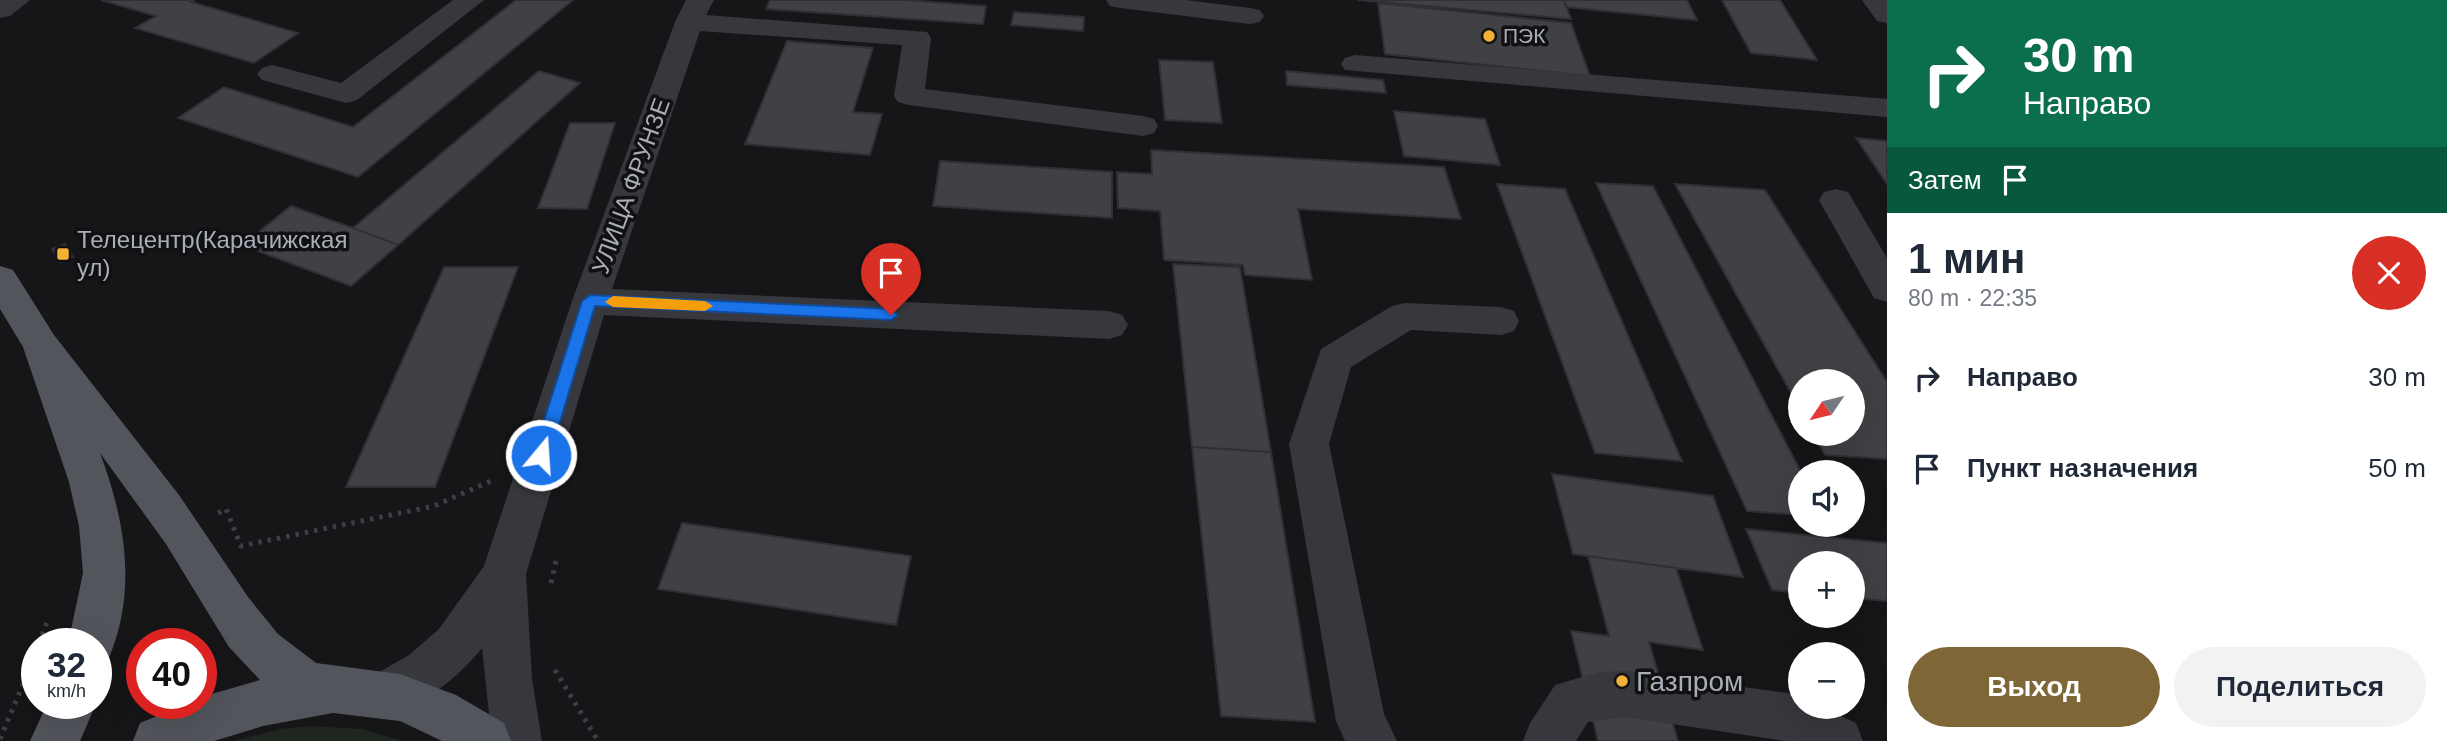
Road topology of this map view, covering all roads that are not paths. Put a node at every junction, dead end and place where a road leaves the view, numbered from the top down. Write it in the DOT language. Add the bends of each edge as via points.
graph roads {
  1 [pos="16,0"];
  2 [pos="470,0"];
  3 [pos="1119,0"];
  4 [pos="1876,0"];
  5 [pos="0,10"];
  6 [pos="694,11"];
  7 [pos="1887,15"];
  8 [pos="1250,16"];
  9 [pos="1355,64"];
  10 [pos="272,74"];
  11 [pos="1887,108"];
  12 [pos="1143,126"];
  13 [pos="1836,200"];
  14 [pos="0,279"];
  15 [pos="1887,289"];
  16 [pos="590,301"];
  17 [pos="1501,321"];
  18 [pos="1110,325"];
  19 [pos="41,345"];
  20 [pos="504,574"];
  21 [pos="94,628"];
  22 [pos="339,690"];
  23 [pos="386,695"];
  24 [pos="65,719"];
  25 [pos="55,741"];
  26 [pos="158,741"];
  27 [pos="486,741"];
  28 [pos="517,741"];
  29 [pos="1372,741"];
  30 [pos="1548,741"];
  31 [pos="1838,741"];
  1 -- 5 [label="street"];
  2 -- 10 [label="street" via="346,94"];
  3 -- 8 [label="street"];
  4 -- 7 [label="street"];
  6 -- 12 [label="street" via="917,37 909,96"];
  6 -- 16 [label="street, УЛИЦА ФРУНЗЕ"];
  9 -- 11 [label="street"];
  13 -- 15 [label="street"];
  14 -- 19 [label="main road"];
  16 -- 18 [label="street"];
  16 -- 20 [label="street, УЛИЦА ФРУНЗЕ"];
  17 -- 29 [label="street" via="1405,316 1334,359 1309,444 1361,721"];
  19 -- 21 [label="main road" via="102,526 105,573"];
  19 -- 22 [label="main road" via="182,533 255,642 300,681"];
  20 -- 23 [label="street" via="481,613 442,661"];
  20 -- 28 [label="street" via="506,655"];
  22 -- 23 [label="main road"];
  22 -- 26 [label="main road" via="238,707"];
  23 -- 27 [label="main road" via="438,711"];
  24 -- 25 [label="main road"];
  30 -- 31 [label="street" via="1572,702 1626,694 1788,717"];
}
